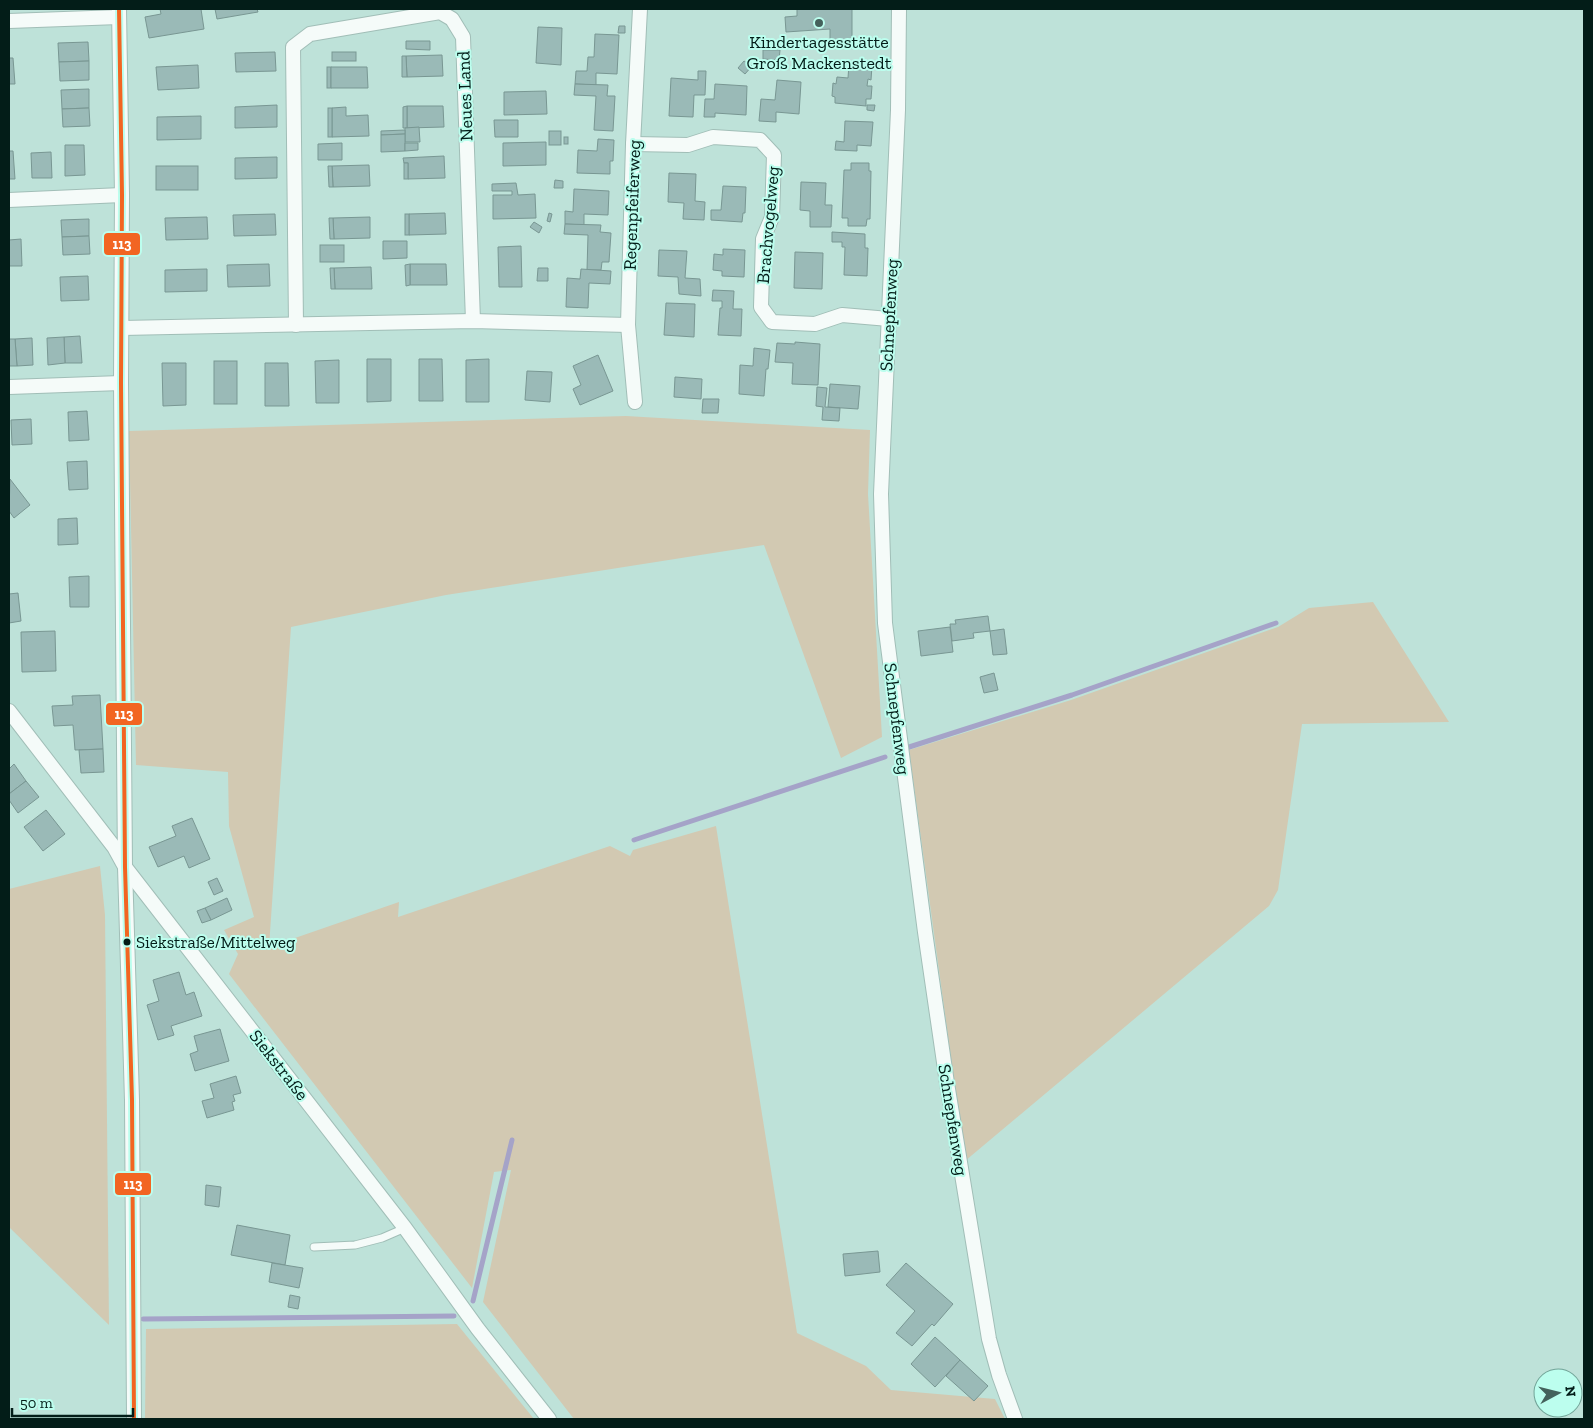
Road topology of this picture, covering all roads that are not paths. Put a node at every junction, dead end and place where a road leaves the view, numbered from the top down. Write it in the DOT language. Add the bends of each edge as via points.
graph roads {
  1 [pos="640,9"];
  2 [pos="899,9"];
  3 [pos="119,13"];
  4 [pos="9,22"];
  5 [pos="633,144"];
  6 [pos="122,195"];
  7 [pos="9,200"];
  8 [pos="889,319"];
  9 [pos="473,321"];
  10 [pos="296,325"];
  11 [pos="628,325"];
  12 [pos="122,328"];
  13 [pos="121,383"];
  14 [pos="9,387"];
  15 [pos="635,402"];
  16 [pos="9,711"];
  17 [pos="125,867"];
  18 [pos="405,1228"];
  19 [pos="314,1248"];
  20 [pos="134,1419"];
  21 [pos="549,1419"];
  22 [pos="1015,1419"];
  1 -- 5 [label="street, Regenpfeiferweg"];
  2 -- 8 [label="street, Schnepfenweg"];
  3 -- 4 [label="street"];
  3 -- 6 [label="street"];
  5 -- 8 [label="street, Brachvogelweg" via="688,145 714,137 760,140 774,155 772,217 763,239 761,307 772,322 814,324 842,316"];
  5 -- 11 [label="street, Regenpfeiferweg"];
  6 -- 7 [label="street"];
  6 -- 12 [label="street" via="117,304"];
  8 -- 22 [label="street, Schnepfenweg" via="881,494 885,623 947,1083 989,1339"];
  9 -- 10 [label="street"];
  9 -- 10 [label="street, Neues Land" via="462,37 452,19 440,12 310,34 292,47"];
  9 -- 11 [label="street"];
  10 -- 12 [label="street"];
  11 -- 15 [label="street, Regenpfeiferweg"];
  12 -- 13 [label="street"];
  13 -- 14 [label="street"];
  13 -- 17 [label="street"];
  16 -- 17 [label="street, Siekstraße" via="114,846"];
  17 -- 18 [label="street, Siekstraße"];
  17 -- 20 [label="street" via="132,1100"];
  18 -- 19 [label="lane" via="354,1245"];
  18 -- 21 [label="street, Siekstraße" via="478,1329"];
}
